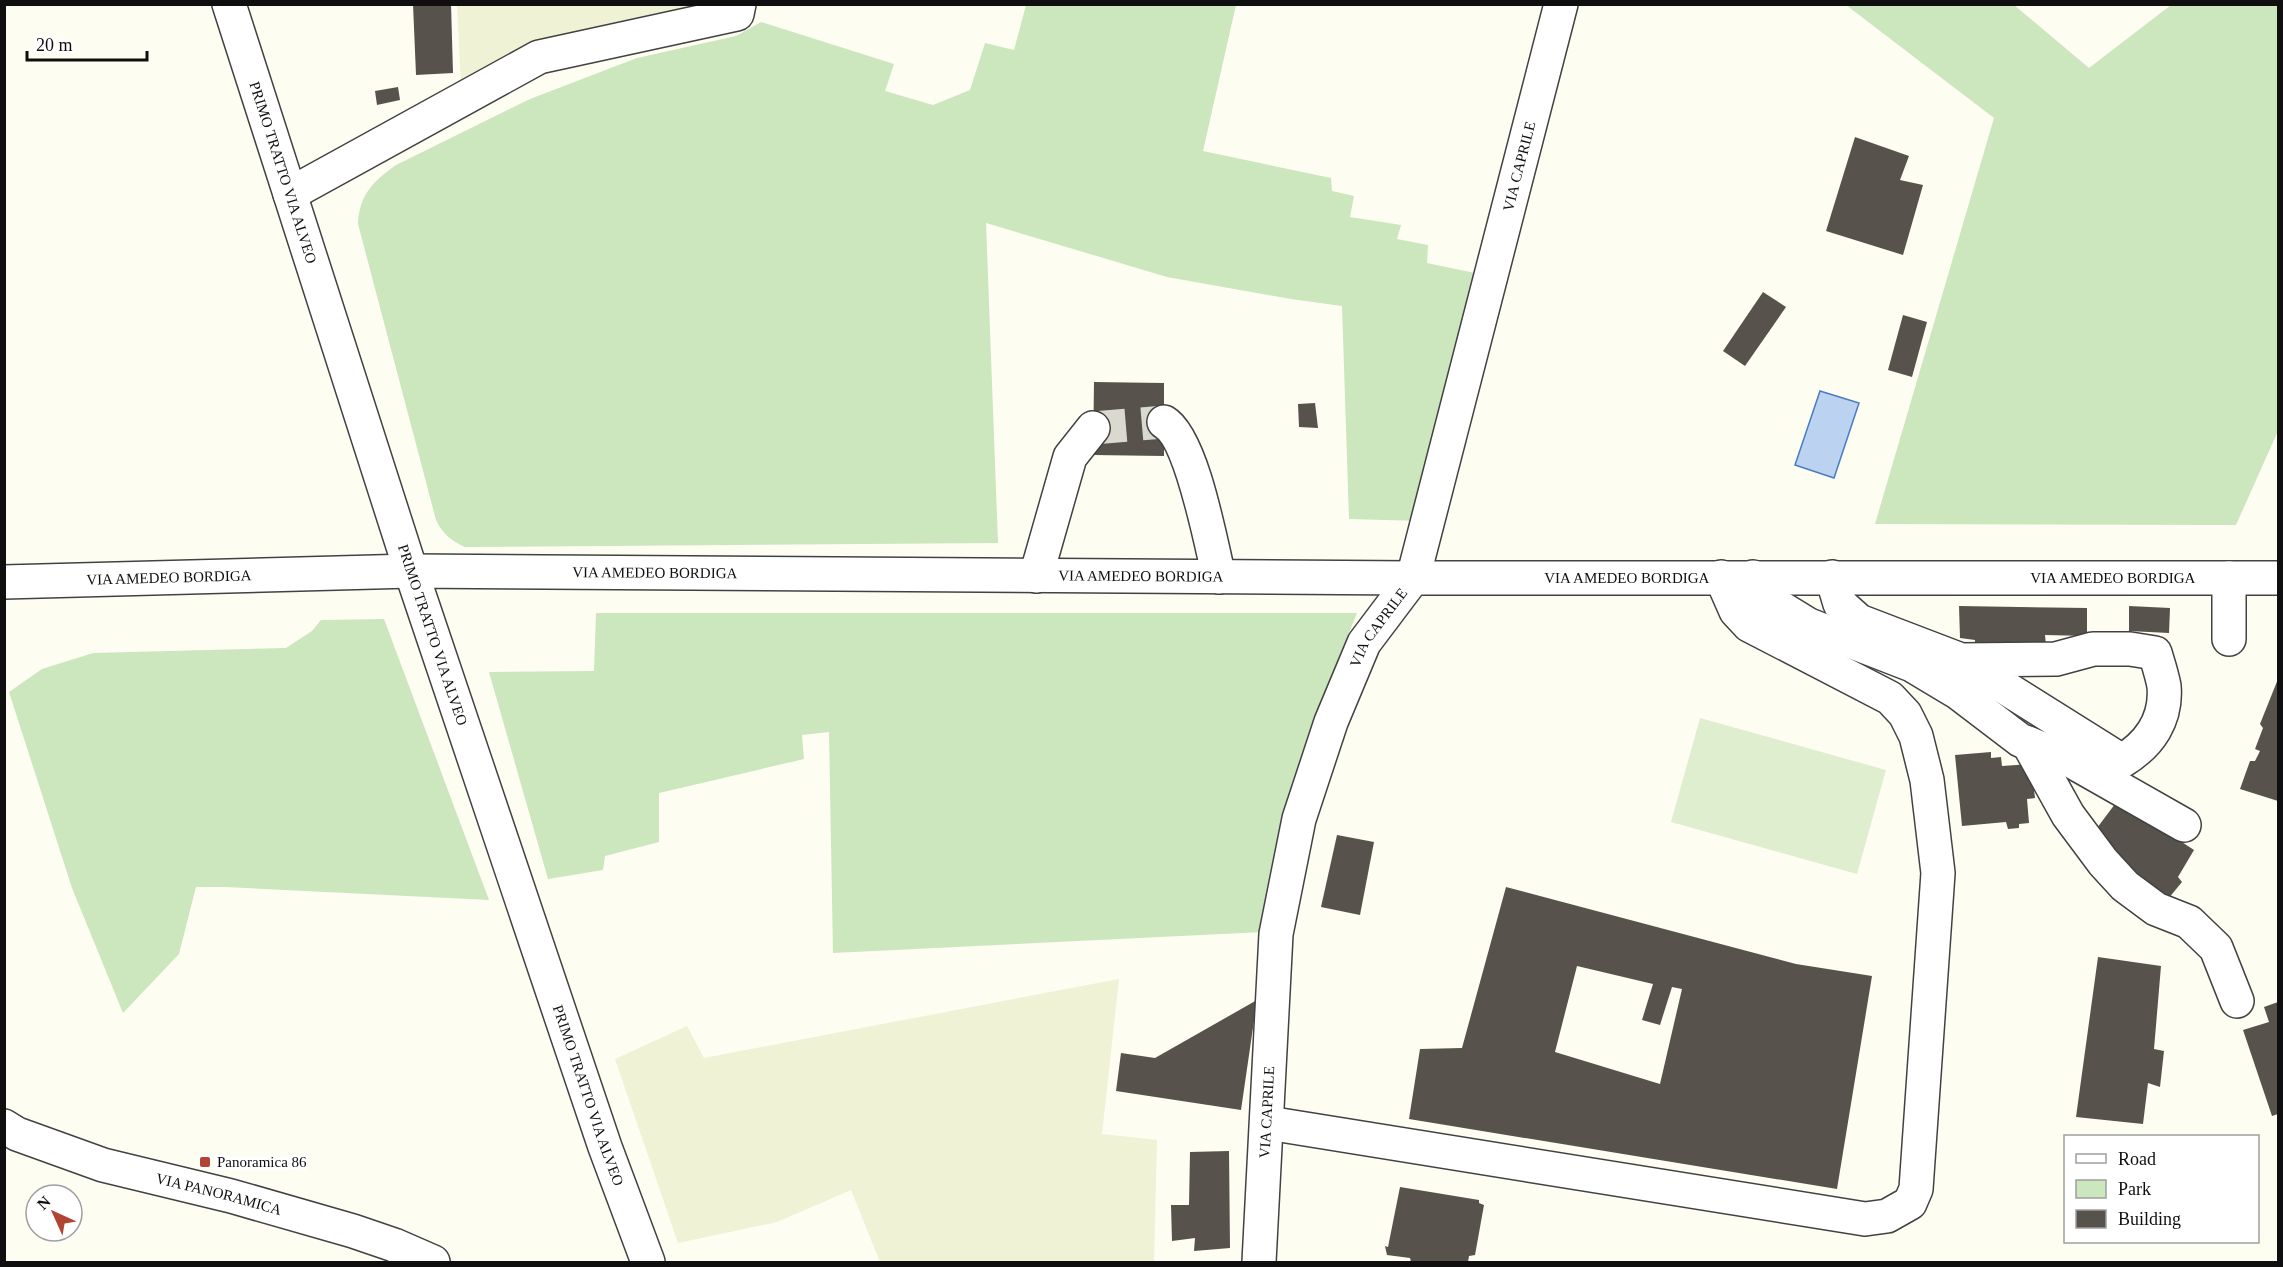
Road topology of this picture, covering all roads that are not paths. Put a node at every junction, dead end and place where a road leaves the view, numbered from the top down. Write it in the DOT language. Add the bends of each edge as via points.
graph roads {
  1 [pos="229,4"];
  2 [pos="739,4"];
  3 [pos="1561,4"];
  4 [pos="290,194"];
  5 [pos="1164,423"];
  6 [pos="1093,428"];
  7 [pos="411,571"];
  8 [pos="1036,576"];
  9 [pos="1219,577"];
  10 [pos="1721,577"];
  11 [pos="1753,577"];
  12 [pos="1832,577"];
  13 [pos="2229,578"];
  14 [pos="2278,578"];
  15 [pos="1413,579"];
  16 [pos="4,582"];
  17 [pos="2229,639"];
  18 [pos="1961,660"];
  19 [pos="2028,743"];
  20 [pos="2184,825"];
  21 [pos="2237,1001"];
  22 [pos="1268,1123"];
  23 [pos="9,1134"];
  24 [pos="433,1263"];
  25 [pos="648,1263"];
  26 [pos="1259,1263"];
  1 -- 4 [label="street, PRIMO TRATTO VIA ALVEO"];
  2 -- 4 [label="street" via="737,14 539,57"];
  3 -- 15 [label="street, VIA CAPRILE"];
  4 -- 7 [label="street, PRIMO TRATTO VIA ALVEO"];
  5 -- 9 [label="street" via="1171,426 1186,451"];
  6 -- 8 [label="street" via="1070,457"];
  7 -- 8 [label="street, VIA AMEDEO BORDIGA"];
  7 -- 16 [label="street, VIA AMEDEO BORDIGA"];
  7 -- 25 [label="street, PRIMO TRATTO VIA ALVEO" via="605,1148"];
  8 -- 9 [label="street, VIA AMEDEO BORDIGA"];
  9 -- 15 [label="street, VIA AMEDEO BORDIGA"];
  10 -- 11 [label="street, VIA AMEDEO BORDIGA"];
  10 -- 15 [label="street, VIA AMEDEO BORDIGA"];
  10 -- 22 [label="street" via="1736,611 1749,625 1890,698 1905,714 1916,736 1927,780 1938,873 1916,1189 1910,1203 1887,1216 1865,1219"];
  11 -- 12 [label="street, VIA AMEDEO BORDIGA"];
  11 -- 19 [label="street" via="1768,600 1809,625 1912,665"];
  12 -- 13 [label="street, VIA AMEDEO BORDIGA"];
  12 -- 18 [label="street" via="1840,604 1859,621"];
  13 -- 14 [label="street, VIA AMEDEO BORDIGA"];
  13 -- 17 [label="street"];
  15 -- 22 [label="street, VIA CAPRILE" via="1364,643 1331,722 1299,819 1276,934"];
  18 -- 18 [label="street" via="2122,761 2139,750 2162,718 2164,685 2155,653 2130,648 2093,649 2056,659"];
  19 -- 20 [label="street" via="2066,758"];
  19 -- 21 [label="street" via="2068,815 2125,886 2156,909 2189,922 2216,948"];
  22 -- 26 [label="street, VIA CAPRILE"];
  23 -- 24 [label="street, VIA PANORAMICA" via="103,1166 231,1196 353,1231"];
}
